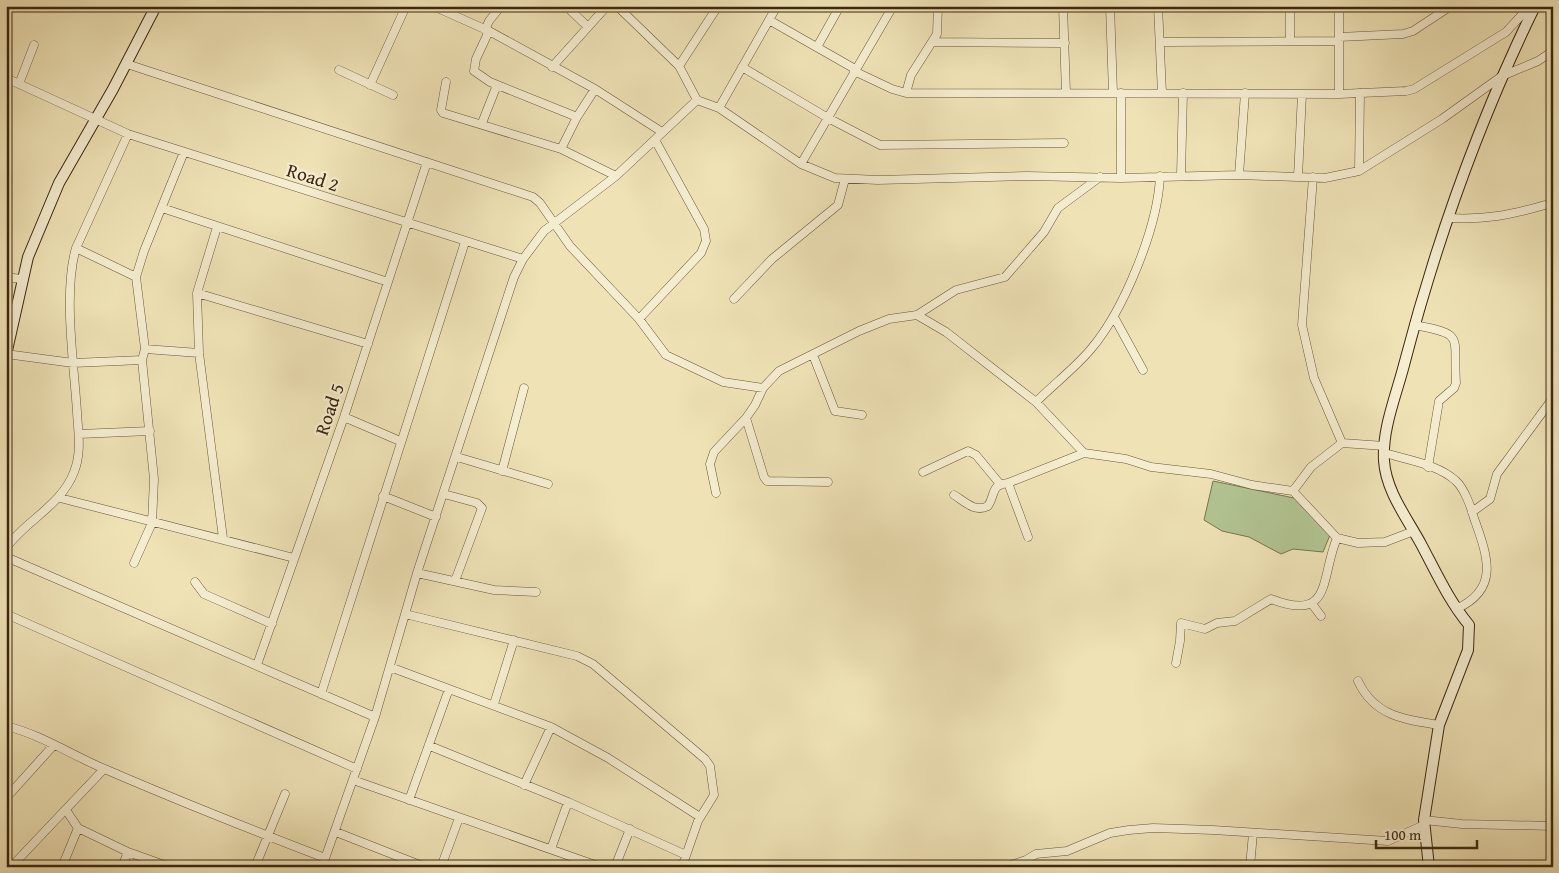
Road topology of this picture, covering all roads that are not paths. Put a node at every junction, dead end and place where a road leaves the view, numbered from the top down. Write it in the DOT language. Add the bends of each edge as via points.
graph roads {
  1 [pos="156,6"];
  2 [pos="406,6"];
  3 [pos="433,6"];
  4 [pos="454,6"];
  5 [pos="501,6"];
  6 [pos="566,6"];
  7 [pos="607,6"];
  8 [pos="617,6"];
  9 [pos="718,6"];
  10 [pos="776,6"];
  11 [pos="840,6"];
  12 [pos="893,6"];
  13 [pos="938,6"];
  14 [pos="1063,6"];
  15 [pos="1110,6"];
  16 [pos="1158,6"];
  17 [pos="1290,6"];
  18 [pos="1339,6"];
  19 [pos="1451,6"];
  20 [pos="1530,6"];
  21 [pos="1534,6"];
  22 [pos="451,15"];
  23 [pos="769,20"];
  24 [pos="588,27"];
  25 [pos="487,30"];
  26 [pos="1339,39"];
  27 [pos="1290,40"];
  28 [pos="932,42"];
  29 [pos="1161,42"];
  30 [pos="1065,43"];
  31 [pos="34,45"];
  32 [pos="817,48"];
  33 [pos="1553,51"];
  34 [pos="127,64"];
  35 [pos="552,66"];
  36 [pos="679,66"];
  37 [pos="742,67"];
  38 [pos="339,70"];
  39 [pos="854,72"];
  40 [pos="1502,76"];
  41 [pos="6,78"];
  42 [pos="446,82"];
  43 [pos="19,84"];
  44 [pos="370,85"];
  45 [pos="497,85"];
  46 [pos="595,89"];
  47 [pos="906,93"];
  48 [pos="1066,93"];
  49 [pos="1117,93"];
  50 [pos="1162,93"];
  51 [pos="1183,93"];
  52 [pos="1245,93"];
  53 [pos="1360,93"];
  54 [pos="1302,94"];
  55 [pos="1340,94"];
  56 [pos="393,95"];
  57 [pos="696,100"];
  58 [pos="718,108"];
  59 [pos="577,117"];
  60 [pos="828,118"];
  61 [pos="95,120"];
  62 [pos="482,123"];
  63 [pos="662,132"];
  64 [pos="128,134"];
  65 [pos="655,140"];
  66 [pos="1064,143"];
  67 [pos="562,149"];
  68 [pos="184,152"];
  69 [pos="427,162"];
  70 [pos="801,164"];
  71 [pos="1359,172"];
  72 [pos="1181,175"];
  73 [pos="1239,175"];
  74 [pos="616,176"];
  75 [pos="1160,176"];
  76 [pos="1100,177"];
  77 [pos="1298,177"];
  78 [pos="1313,177"];
  79 [pos="1121,178"];
  80 [pos="845,179"];
  81 [pos="1545,205"];
  82 [pos="162,208"];
  83 [pos="1448,218"];
  84 [pos="407,224"];
  85 [pos="554,224"];
  86 [pos="217,227"];
  87 [pos="465,242"];
  88 [pos="76,248"];
  89 [pos="523,258"];
  90 [pos="6,277"];
  91 [pos="136,277"];
  92 [pos="21,279"];
  93 [pos="388,282"];
  94 [pos="197,293"];
  95 [pos="734,299"];
  96 [pos="917,315"];
  97 [pos="1114,318"];
  98 [pos="639,319"];
  99 [pos="1414,325"];
  100 [pos="368,344"];
  101 [pos="145,349"];
  102 [pos="199,353"];
  103 [pos="6,354"];
  104 [pos="813,355"];
  105 [pos="142,360"];
  106 [pos="73,363"];
  107 [pos="1143,370"];
  108 [pos="524,388"];
  109 [pos="763,388"];
  110 [pos="1036,402"];
  111 [pos="1550,402"];
  112 [pos="862,415"];
  113 [pos="344,417"];
  114 [pos="746,418"];
  115 [pos="150,431"];
  116 [pos="79,434"];
  117 [pos="400,441"];
  118 [pos="1342,443"];
  119 [pos="1385,450"];
  120 [pos="1084,453"];
  121 [pos="457,457"];
  122 [pos="1428,467"];
  123 [pos="502,471"];
  124 [pos="923,472"];
  125 [pos="828,482"];
  126 [pos="548,484"];
  127 [pos="1004,484"];
  128 [pos="1293,492"];
  129 [pos="716,493"];
  130 [pos="444,494"];
  131 [pos="954,495"];
  132 [pos="383,496"];
  133 [pos="60,498"];
  134 [pos="1472,512"];
  135 [pos="436,517"];
  136 [pos="152,523"];
  137 [pos="1414,531"];
  138 [pos="1028,537"];
  139 [pos="223,538"];
  140 [pos="1337,538"];
  141 [pos="6,548"];
  142 [pos="6,557"];
  143 [pos="294,558"];
  144 [pos="134,563"];
  145 [pos="417,573"];
  146 [pos="455,581"];
  147 [pos="195,582"];
  148 [pos="536,592"];
  149 [pos="1312,604"];
  150 [pos="1456,609"];
  151 [pos="6,614"];
  152 [pos="405,614"];
  153 [pos="1321,616"];
  154 [pos="272,624"];
  155 [pos="514,640"];
  156 [pos="1176,663"];
  157 [pos="257,665"];
  158 [pos="390,666"];
  159 [pos="1358,680"];
  160 [pos="449,689"];
  161 [pos="321,694"];
  162 [pos="494,704"];
  163 [pos="375,717"];
  164 [pos="1439,725"];
  165 [pos="6,726"];
  166 [pos="551,727"];
  167 [pos="54,746"];
  168 [pos="430,746"];
  169 [pos="104,769"];
  170 [pos="357,769"];
  171 [pos="353,780"];
  172 [pos="524,785"];
  173 [pos="286,794"];
  174 [pos="6,798"];
  175 [pos="409,800"];
  176 [pos="568,802"];
  177 [pos="66,810"];
  178 [pos="459,818"];
  179 [pos="700,818"];
  180 [pos="1424,822"];
  181 [pos="1553,826"];
  182 [pos="78,828"];
  183 [pos="630,830"];
  184 [pos="336,832"];
  185 [pos="1253,833"];
  186 [pos="268,836"];
  187 [pos="551,849"];
  188 [pos="128,852"];
  189 [pos="686,855"];
  190 [pos="325,858"];
  191 [pos="10,867"];
  192 [pos="62,867"];
  193 [pos="122,867"];
  194 [pos="170,867"];
  195 [pos="255,867"];
  196 [pos="322,867"];
  197 [pos="426,867"];
  198 [pos="441,867"];
  199 [pos="601,867"];
  200 [pos="615,867"];
  201 [pos="682,867"];
  202 [pos="1005,867"];
  203 [pos="1250,867"];
  204 [pos="1429,867"];
  1 -- 34 [label="street"];
  2 -- 44 [label="street"];
  3 -- 22 [label="street"];
  4 -- 22 [label="street"];
  5 -- 25 [label="street" via="489,21"];
  6 -- 24 [label="street"];
  7 -- 24 [label="street"];
  8 -- 36 [label="street"];
  9 -- 36 [label="street"];
  10 -- 23 [label="street"];
  11 -- 32 [label="street"];
  12 -- 39 [label="street"];
  13 -- 28 [label="street" via="937,34"];
  14 -- 30 [label="street"];
  15 -- 49 [label="street"];
  16 -- 29 [label="street"];
  17 -- 27 [label="street"];
  18 -- 26 [label="street"];
  19 -- 26 [label="street" via="1403,34"];
  20 -- 53 [label="street" via="1506,32 1414,89"];
  21 -- 40 [label="street"];
  22 -- 25 [label="street"];
  23 -- 32 [label="street"];
  23 -- 37 [label="street"];
  24 -- 35 [label="street"];
  25 -- 35 [label="street"];
  25 -- 45 [label="street" via="473,66 474,71"];
  26 -- 27 [label="street"];
  26 -- 55 [label="street"];
  27 -- 29 [label="street"];
  28 -- 30 [label="street"];
  28 -- 47 [label="street" via="911,76"];
  29 -- 50 [label="street"];
  30 -- 48 [label="street"];
  31 -- 43 [label="street"];
  32 -- 39 [label="street" via="855,69"];
  33 -- 40 [label="street"];
  34 -- 61 [label="street"];
  34 -- 69 [label="street"];
  35 -- 46 [label="street"];
  36 -- 57 [label="street"];
  37 -- 58 [label="street"];
  37 -- 60 [label="street"];
  38 -- 44 [label="street"];
  39 -- 47 [label="street"];
  39 -- 60 [label="street"];
  40 -- 71 [label="street"];
  40 -- 83 [label="street"];
  41 -- 43 [label="street, Road 2"];
  42 -- 62 [label="street" via="441,112"];
  43 -- 61 [label="street, Road 2"];
  44 -- 56 [label="street"];
  45 -- 59 [label="street"];
  45 -- 62 [label="street"];
  46 -- 59 [label="street"];
  46 -- 63 [label="street"];
  47 -- 48 [label="street"];
  48 -- 49 [label="street"];
  49 -- 50 [label="street"];
  49 -- 79 [label="street"];
  50 -- 51 [label="street"];
  51 -- 52 [label="street"];
  51 -- 72 [label="street"];
  52 -- 54 [label="street"];
  52 -- 73 [label="street"];
  53 -- 55 [label="street"];
  53 -- 71 [label="street"];
  54 -- 55 [label="street"];
  54 -- 77 [label="street"];
  57 -- 58 [label="street"];
  57 -- 63 [label="street"];
  58 -- 70 [label="street"];
  59 -- 67 [label="street"];
  60 -- 66 [label="street" via="880,145"];
  60 -- 70 [label="street"];
  61 -- 64 [label="street, Road 2"];
  61 -- 92 [label="street" via="59,183"];
  62 -- 67 [label="street"];
  63 -- 65 [label="street"];
  64 -- 68 [label="street, Road 2"];
  64 -- 88 [label="street"];
  65 -- 74 [label="street"];
  65 -- 98 [label="street" via="704,229 706,241 701,253"];
  67 -- 74 [label="street"];
  68 -- 82 [label="street"];
  68 -- 84 [label="street, Road 2"];
  69 -- 84 [label="street, Road 5"];
  69 -- 85 [label="street" via="533,196"];
  70 -- 80 [label="street"];
  71 -- 78 [label="street"];
  72 -- 73 [label="street"];
  72 -- 75 [label="street"];
  73 -- 77 [label="street"];
  74 -- 85 [label="street"];
  75 -- 79 [label="street"];
  75 -- 97 [label="street" via="1159,198 1137,264"];
  76 -- 79 [label="street"];
  76 -- 80 [label="street"];
  76 -- 96 [label="street" via="1058,208 1044,232 1005,277 956,290"];
  77 -- 78 [label="street"];
  78 -- 118 [label="street" via="1302,325 1314,378"];
  80 -- 95 [label="street" via="838,205 772,259"];
  81 -- 83 [label="street" via="1478,220"];
  82 -- 86 [label="street"];
  82 -- 91 [label="street"];
  83 -- 99 [label="street"];
  84 -- 87 [label="street, Road 2"];
  84 -- 93 [label="street, Road 5"];
  85 -- 89 [label="street"];
  85 -- 98 [label="street" via="570,246"];
  86 -- 93 [label="street"];
  86 -- 94 [label="street"];
  87 -- 89 [label="street, Road 2"];
  87 -- 117 [label="street"];
  88 -- 91 [label="street"];
  88 -- 106 [label="street" via="71,265"];
  89 -- 121 [label="street" via="514,277"];
  90 -- 92 [label="street"];
  91 -- 101 [label="street"];
  92 -- 103 [label="street"];
  93 -- 100 [label="street, Road 5"];
  94 -- 100 [label="street"];
  94 -- 102 [label="street"];
  96 -- 104 [label="street" via="889,319 859,330"];
  96 -- 110 [label="street" via="946,332"];
  97 -- 107 [label="street"];
  97 -- 110 [label="street" via="1091,349"];
  98 -- 109 [label="street" via="666,355 723,382"];
  99 -- 119 [label="street" via="1386,432"];
  99 -- 122 [label="street" via="1444,330 1456,344 1456,383 1439,401"];
  100 -- 113 [label="street, Road 5"];
  101 -- 102 [label="street"];
  101 -- 105 [label="street"];
  102 -- 139 [label="street"];
  103 -- 106 [label="street"];
  104 -- 109 [label="street" via="780,372"];
  104 -- 112 [label="street" via="835,411"];
  105 -- 106 [label="street"];
  105 -- 115 [label="street"];
  106 -- 116 [label="street"];
  108 -- 123 [label="street"];
  109 -- 114 [label="street"];
  110 -- 120 [label="street"];
  111 -- 134 [label="street" via="1497,474 1490,499"];
  113 -- 117 [label="street"];
  113 -- 143 [label="street, Road 5"];
  114 -- 125 [label="street" via="767,480"];
  114 -- 129 [label="street" via="711,458"];
  115 -- 116 [label="street"];
  115 -- 136 [label="street" via="154,479"];
  116 -- 133 [label="street" via="76,466"];
  117 -- 132 [label="street"];
  118 -- 119 [label="street"];
  118 -- 128 [label="street" via="1307,471"];
  119 -- 122 [label="street"];
  119 -- 137 [label="street" via="1389,482 1403,515"];
  120 -- 127 [label="street"];
  120 -- 128 [label="street" via="1151,467 1211,474"];
  121 -- 123 [label="street"];
  121 -- 130 [label="street"];
  122 -- 134 [label="street" via="1446,473 1457,482"];
  123 -- 126 [label="street"];
  124 -- 127 [label="street" via="968,451"];
  127 -- 131 [label="street" via="995,487 988,506 982,509"];
  127 -- 138 [label="street"];
  128 -- 140 [label="street"];
  130 -- 135 [label="street"];
  130 -- 146 [label="street" via="477,503 482,508"];
  132 -- 135 [label="street"];
  132 -- 161 [label="street"];
  133 -- 136 [label="street"];
  133 -- 141 [label="street" via="15,536"];
  134 -- 150 [label="street" via="1488,567 1482,588 1473,602"];
  135 -- 145 [label="street"];
  136 -- 139 [label="street"];
  136 -- 144 [label="street"];
  137 -- 140 [label="street" via="1385,542 1358,543"];
  137 -- 150 [label="street"];
  139 -- 143 [label="street"];
  140 -- 149 [label="street" via="1330,553 1321,596"];
  142 -- 157 [label="street"];
  143 -- 154 [label="street, Road 5"];
  145 -- 146 [label="street"];
  145 -- 152 [label="street"];
  146 -- 148 [label="street" via="494,590"];
  147 -- 154 [label="street" via="204,594"];
  149 -- 153 [label="street"];
  149 -- 156 [label="street" via="1289,606 1271,599 1235,621 1217,623 1204,629 1181,622"];
  150 -- 164 [label="street" via="1469,625 1468,650"];
  151 -- 170 [label="street"];
  152 -- 155 [label="street"];
  152 -- 158 [label="street"];
  154 -- 157 [label="street, Road 5"];
  155 -- 162 [label="street"];
  155 -- 179 [label="street" via="577,656 593,664 705,760 710,766 714,795"];
  157 -- 161 [label="street"];
  158 -- 160 [label="street"];
  158 -- 163 [label="street"];
  159 -- 164 [label="street" via="1377,708 1394,717"];
  160 -- 162 [label="street"];
  160 -- 168 [label="street"];
  161 -- 163 [label="street"];
  162 -- 166 [label="street"];
  163 -- 170 [label="street"];
  164 -- 180 [label="street"];
  165 -- 167 [label="street" via="38,736"];
  166 -- 172 [label="street"];
  166 -- 179 [label="street" via="608,758"];
  167 -- 169 [label="street"];
  167 -- 174 [label="street"];
  168 -- 172 [label="street"];
  168 -- 175 [label="street"];
  169 -- 177 [label="street"];
  169 -- 186 [label="street"];
  170 -- 171 [label="street"];
  171 -- 175 [label="street"];
  171 -- 184 [label="street"];
  172 -- 176 [label="street"];
  173 -- 186 [label="street"];
  175 -- 178 [label="street"];
  176 -- 183 [label="street"];
  176 -- 187 [label="street"];
  177 -- 182 [label="street"];
  177 -- 191 [label="street"];
  178 -- 187 [label="street"];
  178 -- 198 [label="street"];
  179 -- 189 [label="street"];
  180 -- 181 [label="street"];
  180 -- 185 [label="street" via="1388,842"];
  180 -- 204 [label="street"];
  182 -- 188 [label="street"];
  182 -- 192 [label="street"];
  183 -- 189 [label="street"];
  183 -- 200 [label="street"];
  184 -- 190 [label="street"];
  184 -- 197 [label="street"];
  185 -- 202 [label="street" via="1163,828 1129,830 1110,833 1067,851 1036,854"];
  185 -- 203 [label="street"];
  186 -- 190 [label="street"];
  186 -- 195 [label="street"];
  187 -- 199 [label="street"];
  188 -- 193 [label="street"];
  188 -- 194 [label="street"];
  189 -- 201 [label="street"];
  190 -- 196 [label="street"];
}
